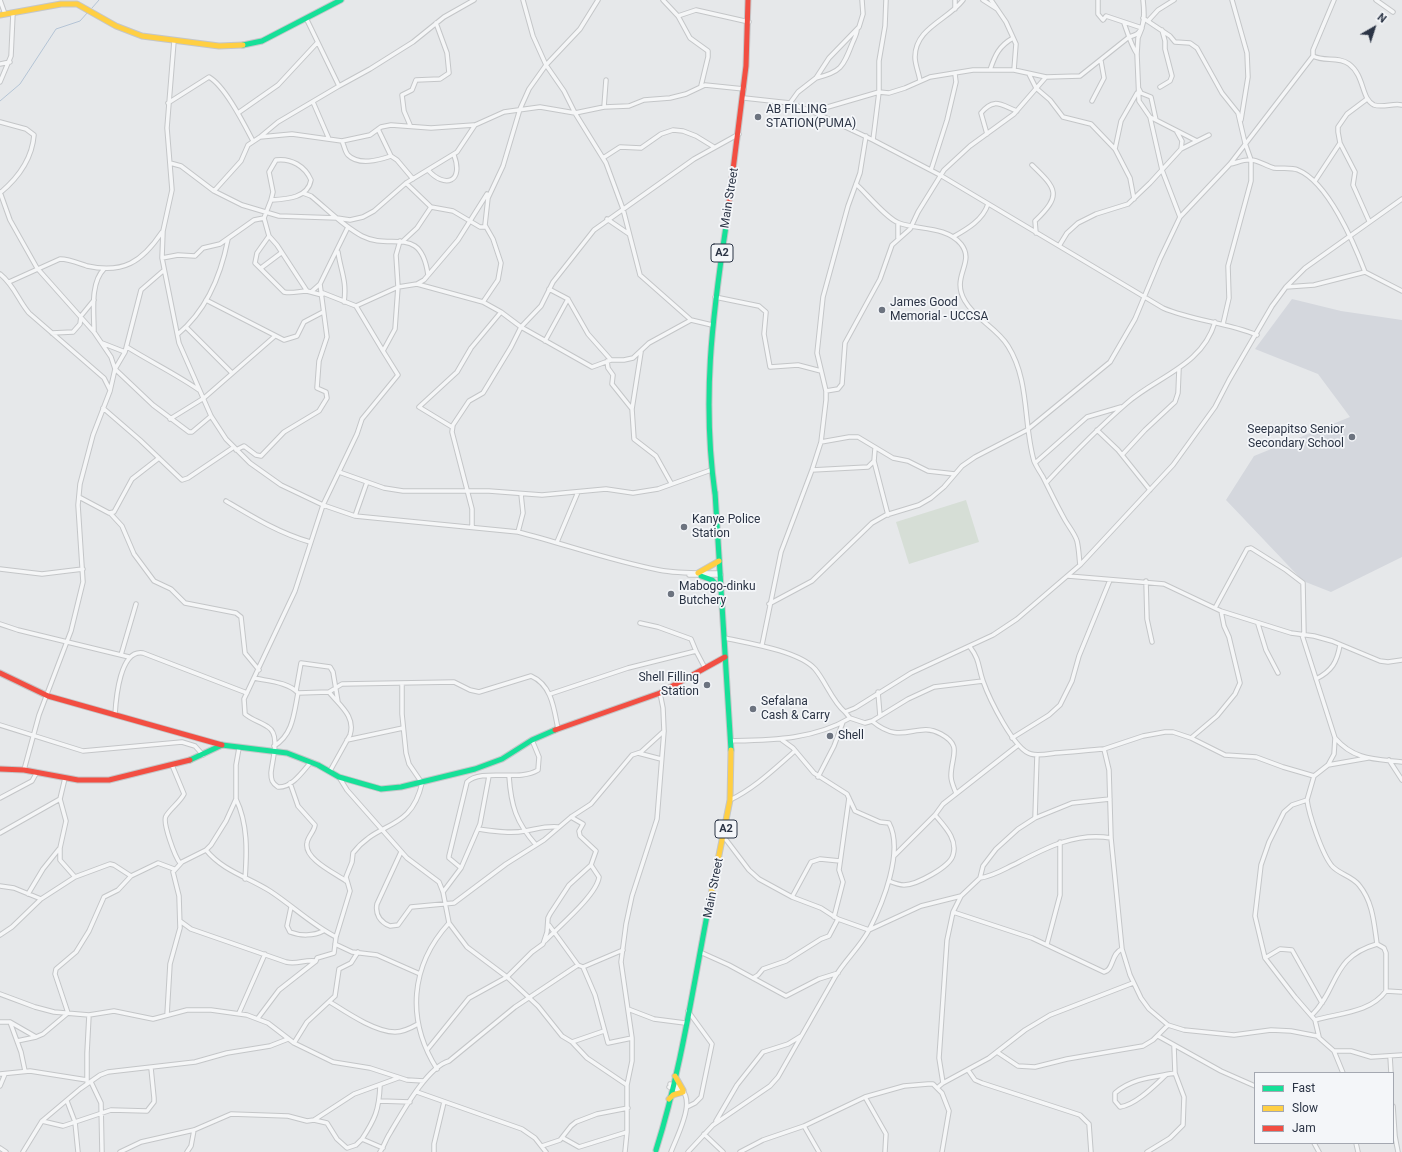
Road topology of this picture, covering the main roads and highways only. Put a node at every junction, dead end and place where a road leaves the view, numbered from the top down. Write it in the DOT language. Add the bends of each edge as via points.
graph roads {
  1 [pos="341,0"];
  2 [pos="748,0"];
  3 [pos="77,2"];
  4 [pos="3,14"];
  5 [pos="715,492"];
  6 [pos="719,561"];
  7 [pos="721,574"];
  8 [pos="720,589"];
  9 [pos="724,627"];
  10 [pos="725,657"];
  11 [pos="0,673"];
  12 [pos="222,746"];
  13 [pos="0,769"];
  14 [pos="685,1025"];
  15 [pos="675,1076"];
  16 [pos="671,1086"];
  17 [pos="669,1099"];
  18 [pos="656,1151"];
  1 -- 3 [label="main road" via="307,20 262,41 240,46 174,41 131,33"];
  2 -- 5 [label="main road, Main Street / A2" via="748,62 712,325 709,431"];
  3 -- 4 [label="main road"];
  5 -- 6 [label="main road, Main Street / A2"];
  5 -- 7 [label="main road, Main Street / A2"];
  6 -- 7 [label="main road, Main Street / A2"];
  6 -- 8 [label="main road" via="700,574 712,580"];
  7 -- 8 [label="main road, Main Street / A2"];
  7 -- 9 [label="main road, Main Street / A2"];
  8 -- 9 [label="main road, Main Street / A2"];
  9 -- 10 [label="main road, Main Street / A2"];
  10 -- 12 [label="main road" via="660,693 558,729 532,740 502,759 422,783 381,789 339,777 311,762 274,748"];
  10 -- 14 [label="main road, Main Street / A2" via="732,786"];
  11 -- 12 [label="main road" via="48,696"];
  12 -- 13 [label="main road" via="172,765 109,780 65,778 24,770"];
  14 -- 15 [label="main road, Main Street / A2"];
  14 -- 16 [label="main road, Main Street / A2"];
  15 -- 16 [label="main road, Main Street / A2"];
  15 -- 17 [label="main road" via="684,1092"];
  16 -- 17 [label="main road, A2"];
  16 -- 18 [label="main road, A2"];
  17 -- 18 [label="main road, A2"];
}
